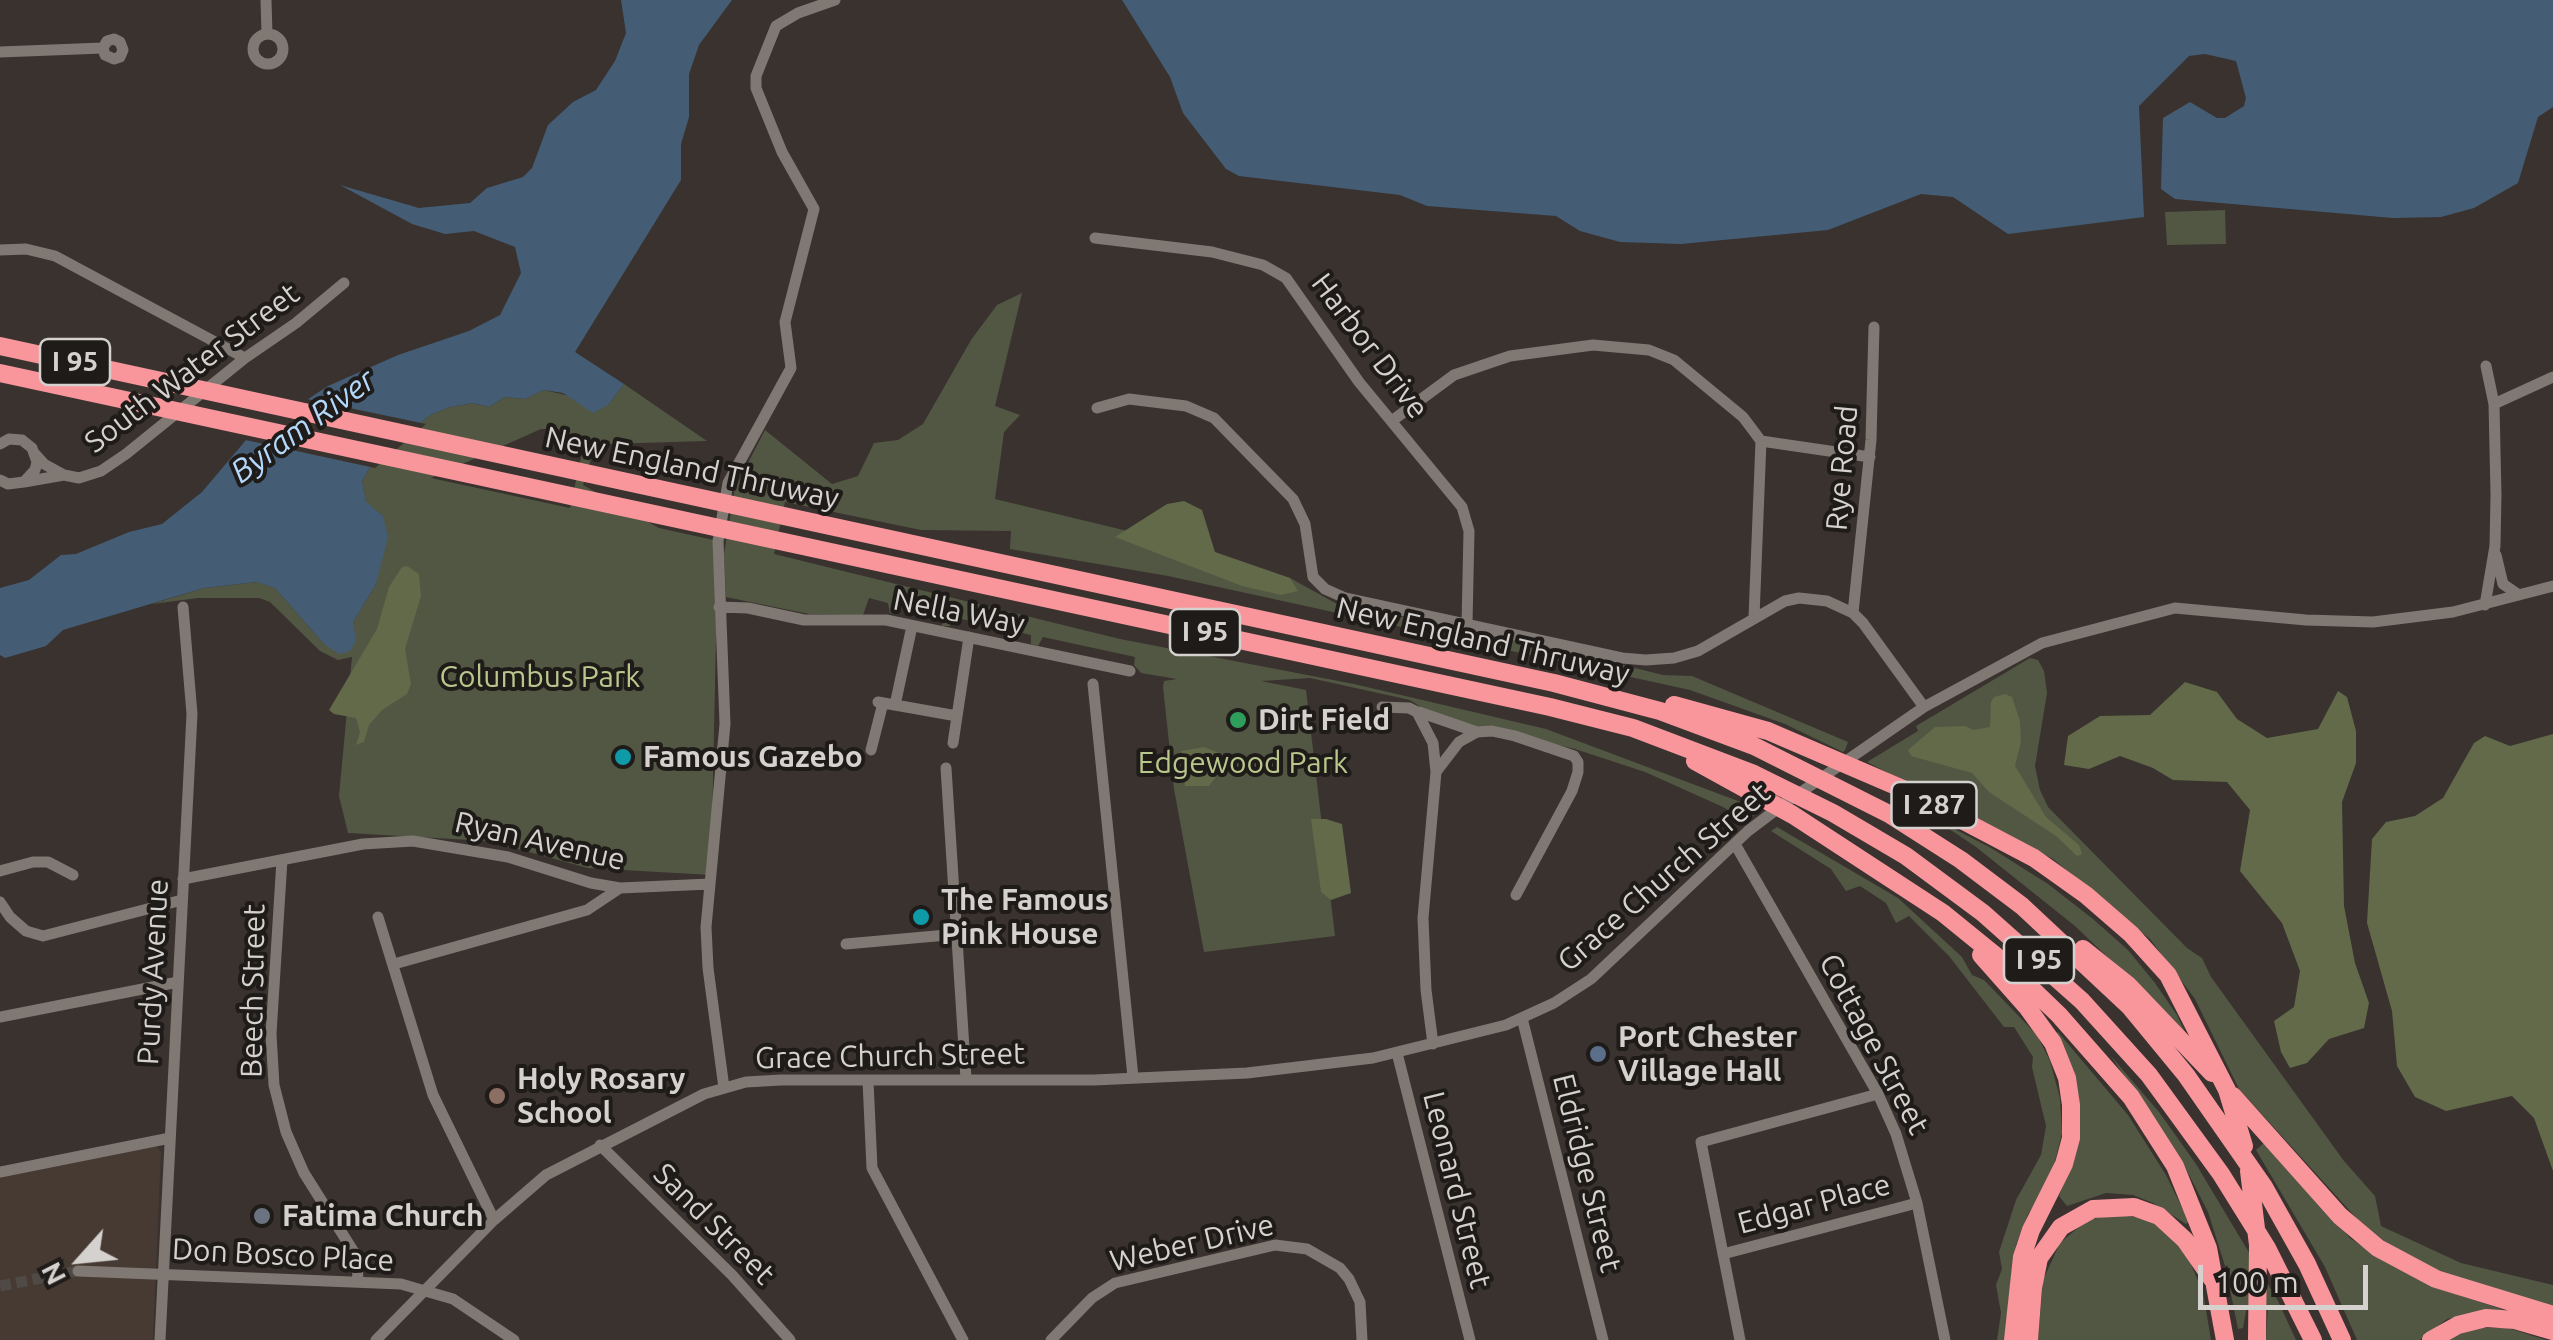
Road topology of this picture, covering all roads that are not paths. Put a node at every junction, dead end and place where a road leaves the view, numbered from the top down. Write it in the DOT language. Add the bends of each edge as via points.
graph roads {
  1 [pos="266,0"];
  2 [pos="836,0"];
  3 [pos="268,34"];
  4 [pos="103,48"];
  5 [pos="0,52"];
  6 [pos="1095,238"];
  7 [pos="0,250"];
  8 [pos="344,282"];
  9 [pos="1874,328"];
  10 [pos="0,346"];
  11 [pos="245,358"];
  12 [pos="2486,366"];
  13 [pos="0,372"];
  14 [pos="2553,378"];
  15 [pos="2494,404"];
  16 [pos="1097,408"];
  17 [pos="1392,420"];
  18 [pos="1761,441"];
  19 [pos="0,444"];
  20 [pos="35,454"];
  21 [pos="1870,458"];
  22 [pos="64,475"];
  23 [pos="0,480"];
  24 [pos="20,483"];
  25 [pos="0,492"];
  26 [pos="2494,546"];
  27 [pos="2553,586"];
  28 [pos="2520,595"];
  29 [pos="2485,605"];
  30 [pos="719,607"];
  31 [pos="183,608"];
  32 [pos="1853,613"];
  33 [pos="1754,617"];
  34 [pos="1467,624"];
  35 [pos="912,626"];
  36 [pos="968,637"];
  37 [pos="1130,670"];
  38 [pos="1092,684"];
  39 [pos="1610,696"];
  40 [pos="886,703"];
  41 [pos="1382,706"];
  42 [pos="1924,707"];
  43 [pos="1417,712"];
  44 [pos="956,716"];
  45 [pos="1632,728"];
  46 [pos="1477,732"];
  47 [pos="953,743"];
  48 [pos="872,750"];
  49 [pos="946,768"];
  50 [pos="1436,772"];
  51 [pos="1735,844"];
  52 [pos="282,860"];
  53 [pos="0,871"];
  54 [pos="73,875"];
  55 [pos="183,880"];
  56 [pos="710,884"];
  57 [pos="620,888"];
  58 [pos="1516,896"];
  59 [pos="182,900"];
  60 [pos="0,902"];
  61 [pos="1944,913"];
  62 [pos="2033,916"];
  63 [pos="378,917"];
  64 [pos="958,934"];
  65 [pos="846,944"];
  66 [pos="394,964"];
  67 [pos="178,982"];
  68 [pos="0,1017"];
  69 [pos="1522,1018"];
  70 [pos="1433,1044"];
  71 [pos="1397,1053"];
  72 [pos="1134,1078"];
  73 [pos="966,1079"];
  74 [pos="868,1080"];
  75 [pos="724,1088"];
  76 [pos="1878,1094"];
  77 [pos="170,1138"];
  78 [pos="600,1145"];
  79 [pos="0,1172"];
  80 [pos="1918,1203"];
  81 [pos="494,1220"];
  82 [pos="1723,1254"];
  83 [pos="78,1270"];
  84 [pos="163,1274"];
  85 [pos="358,1282"];
  86 [pos="2216,1283"];
  87 [pos="426,1290"];
  88 [pos="2553,1316"];
  89 [pos="2553,1331"];
  90 [pos="160,1340"];
  91 [pos="376,1340"];
  92 [pos="514,1340"];
  93 [pos="790,1340"];
  94 [pos="963,1340"];
  95 [pos="1052,1340"];
  96 [pos="1362,1340"];
  97 [pos="1470,1340"];
  98 [pos="1602,1340"];
  99 [pos="1740,1340"];
  100 [pos="1945,1340"];
  101 [pos="2013,1340"];
  102 [pos="2029,1340"];
  103 [pos="2225,1340"];
  104 [pos="2257,1340"];
  105 [pos="2313,1340"];
  106 [pos="2342,1340"];
  107 [pos="2431,1340"];
  1 -- 3 [label="street"];
  2 -- 30 [label="street" via="776,26 756,76 782,152 814,208 785,322 791,368 728,483 718,541"];
  4 -- 5 [label="street"];
  6 -- 17 [label="street, Harbor Drive" via="1198,249 1276,271"];
  7 -- 11 [label="street" via="55,256"];
  8 -- 11 [label="street, South Water Street"];
  9 -- 21 [label="street, Rye Road"];
  10 -- 39 [label="highway, New England Thruway / I 95"];
  11 -- 22 [label="street, South Water Street" via="113,464 87,477"];
  12 -- 15 [label="street"];
  13 -- 45 [label="highway, New England Thruway / I 95"];
  14 -- 15 [label="street"];
  15 -- 26 [label="street"];
  16 -- 34 [label="street" via="1129,399 1206,412 1292,499 1305,524 1318,584 1346,598"];
  17 -- 18 [label="street" via="1444,380 1478,364 1546,349 1610,346 1674,360 1743,417"];
  17 -- 34 [label="street, Harbor Drive" via="1468,520"];
  18 -- 21 [label="street"];
  18 -- 33 [label="street"];
  19 -- 20 [label="street, South Water Street" via="22,440"];
  20 -- 22 [label="street, South Water Street"];
  20 -- 24 [label="street" via="35,470"];
  21 -- 32 [label="street, Rye Road"];
  22 -- 24 [label="street, South Water Street"];
  23 -- 24 [label="street"];
  24 -- 25 [label="street, South Water Street"];
  26 -- 28 [label="street" via="2504,584"];
  26 -- 29 [label="street"];
  27 -- 28 [label="street, Grace Church Street"];
  28 -- 29 [label="street, Grace Church Street"];
  29 -- 42 [label="street, Grace Church Street" via="2352,622 2175,608 2042,644"];
  30 -- 35 [label="street, Nella Way"];
  30 -- 56 [label="street" via="725,724"];
  31 -- 55 [label="street, Purdy Avenue" via="192,714"];
  32 -- 33 [label="street" via="1799,598"];
  32 -- 42 [label="street"];
  33 -- 34 [label="street" via="1698,651 1659,660"];
  35 -- 36 [label="street, Nella Way"];
  35 -- 40 [label="street"];
  36 -- 37 [label="street, Nella Way"];
  36 -- 44 [label="street"];
  38 -- 72 [label="street"];
  39 -- 62 [label="highway, New England Thruway / I 95" via="1705,726 1827,780 1934,841"];
  39 -- 104 [label="highway, I 287" via="1710,712 1904,789 2034,858 2148,951 2168,975 2227,1090 2248,1162 2257,1226"];
  40 -- 44 [label="street"];
  40 -- 48 [label="street"];
  41 -- 43 [label="street"];
  42 -- 51 [label="street, Grace Church Street"];
  43 -- 46 [label="street"];
  43 -- 50 [label="street" via="1434,743"];
  44 -- 47 [label="street"];
  45 -- 61 [label="highway, I 287" via="1793,815"];
  45 -- 105 [label="highway, New England Thruway / I 95" via="1784,787 1870,834 1948,886 2046,966 2113,1032 2183,1118 2258,1233"];
  46 -- 50 [label="street" via="1459,742"];
  46 -- 58 [label="street" via="1569,752 1578,762 1572,791"];
  49 -- 64 [label="street"];
  50 -- 70 [label="street" via="1423,918"];
  51 -- 69 [label="street, Grace Church Street" via="1614,960"];
  51 -- 76 [label="street, Cottage Street"];
  52 -- 55 [label="street, Ryan Avenue"];
  52 -- 57 [label="street, Ryan Avenue" via="413,842 508,857"];
  52 -- 85 [label="street, Beech Street" via="274,1085 304,1173 357,1256"];
  53 -- 54 [label="street" via="48,862"];
  55 -- 59 [label="street, Purdy Avenue"];
  56 -- 57 [label="street, Ryan Avenue"];
  56 -- 75 [label="street" via="708,968"];
  57 -- 66 [label="street" via="587,910"];
  59 -- 60 [label="street" via="43,936 26,931"];
  59 -- 67 [label="street, Purdy Avenue"];
  61 -- 86 [label="highway, I 287" via="2031,987 2144,1114 2184,1185"];
  61 -- 101 [label="highway" via="2045,1030 2070,1091 2068,1151 2026,1244"];
  62 -- 88 [label="highway" via="2128,985 2365,1238 2436,1279"];
  62 -- 106 [label="highway, New England Thruway / I 95" via="2130,1007 2186,1075 2264,1187"];
  63 -- 66 [label="street"];
  64 -- 65 [label="street"];
  64 -- 73 [label="street"];
  66 -- 81 [label="street" via="433,1094"];
  67 -- 68 [label="street"];
  67 -- 77 [label="street, Purdy Avenue"];
  69 -- 70 [label="street, Grace Church Street"];
  69 -- 98 [label="street, Eldridge Street"];
  70 -- 71 [label="street, Grace Church Street"];
  71 -- 72 [label="street, Grace Church Street" via="1274,1070"];
  71 -- 97 [label="street, Leonard Street"];
  72 -- 73 [label="street, Grace Church Street"];
  73 -- 74 [label="street, Grace Church Street"];
  74 -- 75 [label="street, Grace Church Street"];
  74 -- 94 [label="street" via="872,1168"];
  75 -- 78 [label="street, Grace Church Street"];
  76 -- 80 [label="street, Cottage Street"];
  76 -- 82 [label="street" via="1701,1142"];
  77 -- 79 [label="street"];
  77 -- 84 [label="street, Purdy Avenue"];
  78 -- 81 [label="street, Grace Church Street" via="546,1175"];
  78 -- 93 [label="street, Sand Street"];
  80 -- 82 [label="street, Edgar Place"];
  80 -- 100 [label="street, Cottage Street"];
  81 -- 87 [label="street, Grace Church Street"];
  82 -- 99 [label="street"];
  83 -- 84 [label="street, Don Bosco Place"];
  84 -- 85 [label="street, Don Bosco Place"];
  84 -- 90 [label="street, Purdy Avenue"];
  85 -- 87 [label="street, Don Bosco Place"];
  86 -- 102 [label="highway" via="2186,1240 2159,1216 2134,1207 2092,1209 2061,1227 2040,1258"];
  86 -- 103 [label="highway, I 287"];
  87 -- 91 [label="street, Grace Church Street"];
  87 -- 92 [label="street, Don Bosco Place" via="453,1299"];
  89 -- 107 [label="highway" via="2486,1318"];
  95 -- 96 [label="street, Weber Drive" via="1115,1284 1275,1245 1306,1248 1340,1268 1360,1302"];
}
